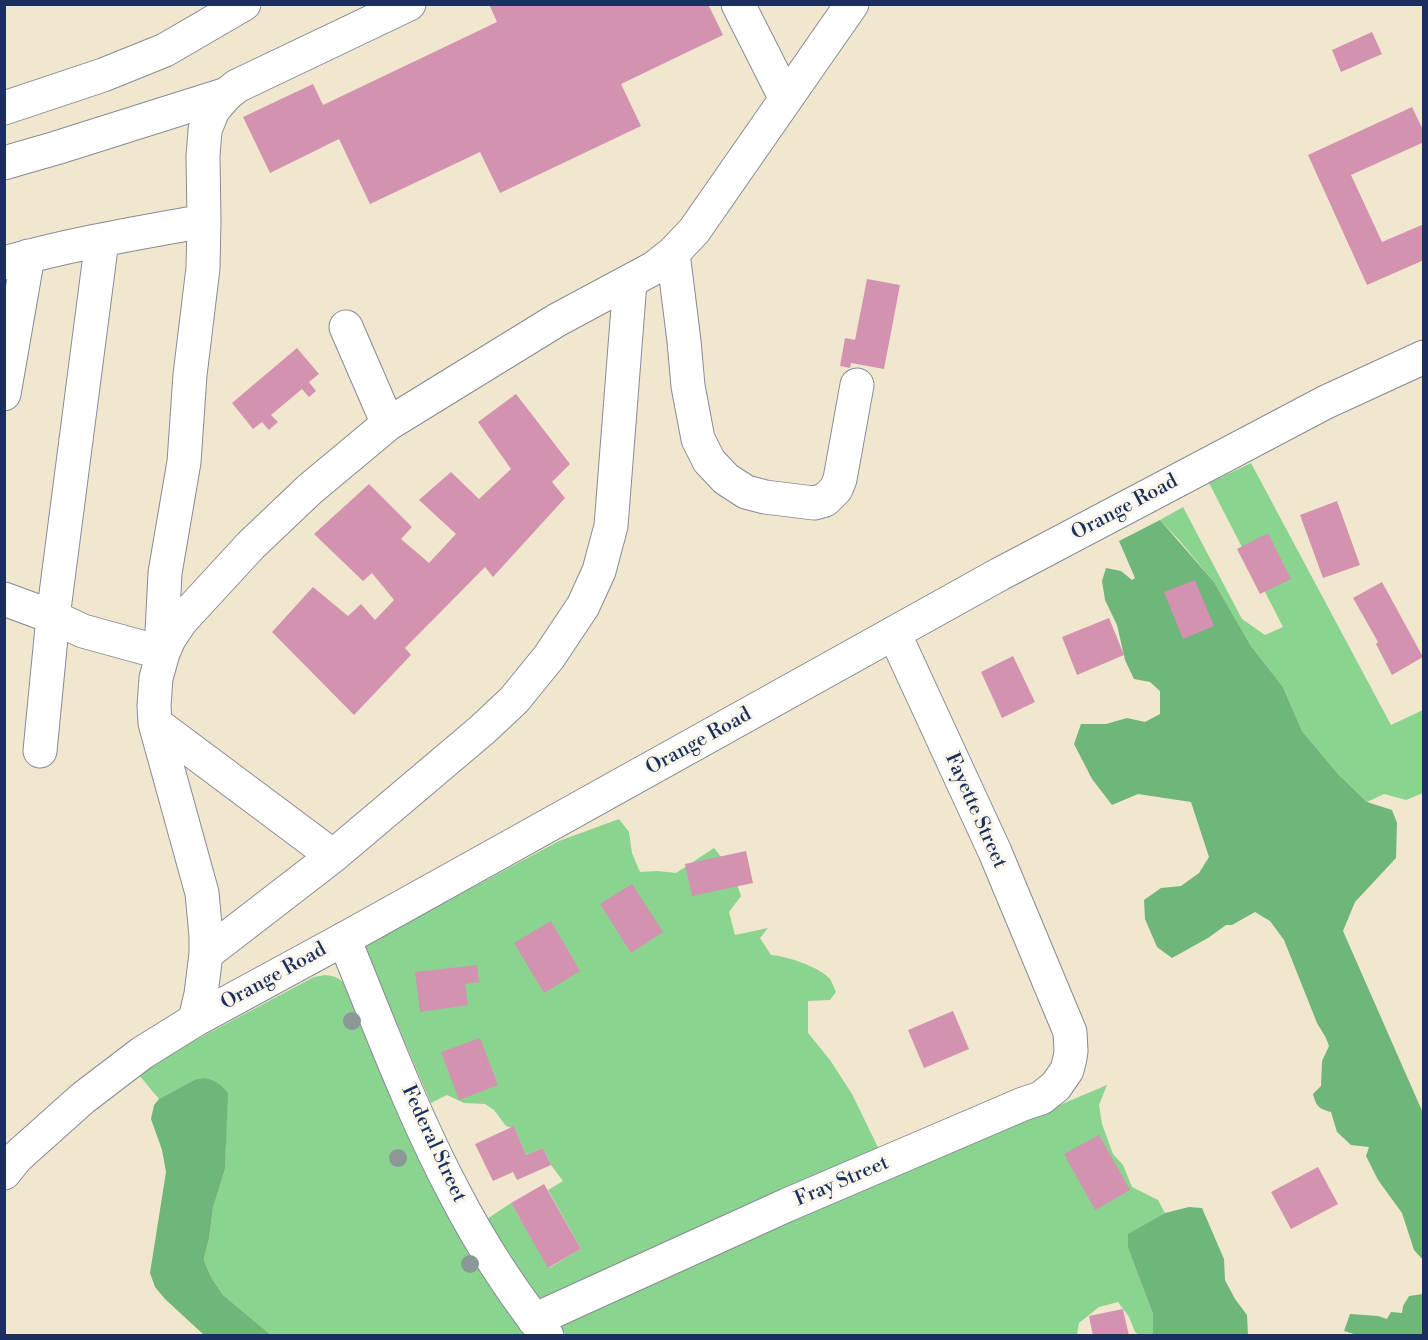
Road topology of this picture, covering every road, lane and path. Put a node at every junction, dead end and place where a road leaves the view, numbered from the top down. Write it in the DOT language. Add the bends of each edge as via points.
graph roads {
  1 [pos="243,4"];
  2 [pos="409,4"];
  3 [pos="738,4"];
  4 [pos="852,4"];
  5 [pos="227,94"];
  6 [pos="786,99"];
  7 [pos="4,108"];
  8 [pos="4,163"];
  9 [pos="204,220"];
  10 [pos="102,240"];
  11 [pos="673,252"];
  12 [pos="16,260"];
  13 [pos="630,282"];
  14 [pos="346,327"];
  15 [pos="1424,357"];
  16 [pos="857,385"];
  17 [pos="4,394"];
  18 [pos="388,424"];
  19 [pos="4,599"];
  20 [pos="52,617"];
  21 [pos="894,633"];
  22 [pos="163,653"];
  23 [pos="155,723"];
  24 [pos="40,751"];
  25 [pos="333,856"];
  26 [pos="344,939"];
  27 [pos="206,954"];
  28 [pos="1052,990"];
  29 [pos="195,1020"];
  30 [pos="4,1173"];
  31 [pos="541,1328"];
  1 -- 7 [label="street" via="165,50"];
  2 -- 5 [label="street"];
  3 -- 6 [label="street"];
  4 -- 6 [label="street"];
  5 -- 8 [label="street"];
  5 -- 9 [label="street" via="213,110 205,130"];
  6 -- 11 [label="street" via="694,231"];
  9 -- 10 [label="street"];
  9 -- 22 [label="street" via="184,462 165,573"];
  10 -- 12 [label="street"];
  10 -- 20 [label="street"];
  11 -- 13 [label="street"];
  11 -- 16 [label="street" via="688,386 699,440 709,461 726,479 746,492 765,497 814,503 825,500 840,479"];
  12 -- 17 [label="street"];
  13 -- 18 [label="street" via="558,320"];
  13 -- 25 [label="street" via="611,526 599,571 583,606 549,657 513,700"];
  14 -- 18 [label="street"];
  15 -- 21 [label="street, Orange Road" via="1315,408"];
  18 -- 22 [label="street" via="251,545 181,621"];
  19 -- 20 [label="street"];
  20 -- 22 [label="street" via="83,631"];
  20 -- 24 [label="street"];
  21 -- 26 [label="street, Orange Road"];
  21 -- 28 [label="street, Fayette Street" via="995,852"];
  22 -- 23 [label="street" via="156,678"];
  23 -- 25 [label="street"];
  23 -- 27 [label="street" via="202,893"];
  25 -- 27 [label="street"];
  26 -- 29 [label="street, Orange Road"];
  26 -- 31 [label="street, Federal Street" via="455,1196 496,1266"];
  27 -- 29 [label="street"];
  28 -- 31 [label="street, Fray Street" via="1070,1032 1071,1051 1062,1078 1041,1098 787,1205"];
  29 -- 30 [label="street, Orange Road" via="142,1053 83,1098"];
}
